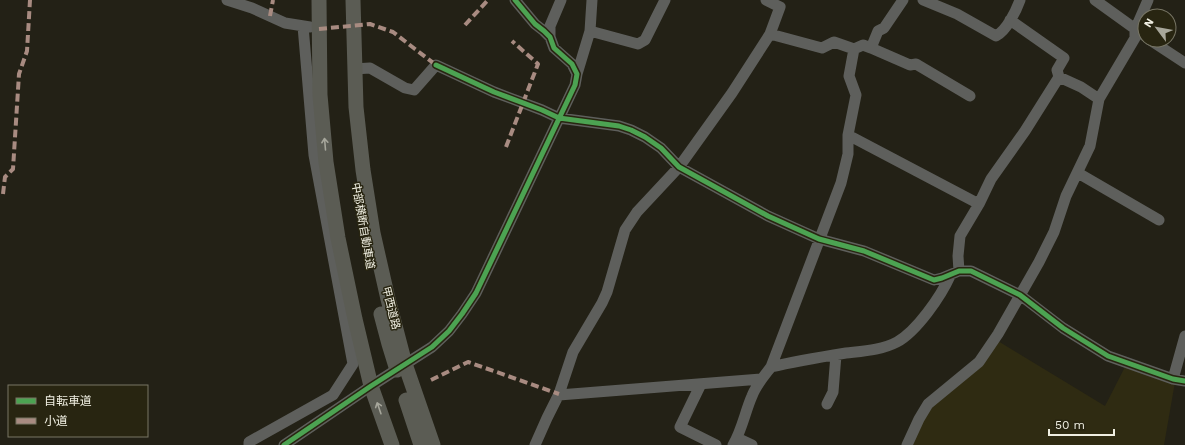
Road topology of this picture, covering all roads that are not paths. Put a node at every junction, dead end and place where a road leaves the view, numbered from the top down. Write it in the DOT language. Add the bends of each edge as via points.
graph roads {
  1 [pos="227,0"];
  2 [pos="318,0"];
  3 [pos="343,0"];
  4 [pos="353,0"];
  5 [pos="515,0"];
  6 [pos="561,0"];
  7 [pos="592,0"];
  8 [pos="666,0"];
  9 [pos="766,0"];
  10 [pos="903,0"];
  11 [pos="924,0"];
  12 [pos="1020,0"];
  13 [pos="1094,0"];
  14 [pos="1148,0"];
  15 [pos="1010,20"];
  16 [pos="303,26"];
  17 [pos="319,29"];
  18 [pos="590,30"];
  19 [pos="1135,30"];
  20 [pos="770,34"];
  21 [pos="550,37"];
  22 [pos="871,48"];
  23 [pos="1162,48"];
  24 [pos="854,49"];
  25 [pos="1185,63"];
  26 [pos="354,69"];
  27 [pos="577,74"];
  28 [pos="1059,77"];
  29 [pos="970,96"];
  30 [pos="1099,99"];
  31 [pos="559,118"];
  32 [pos="848,135"];
  33 [pos="679,167"];
  34 [pos="1078,172"];
  35 [pos="979,204"];
  36 [pos="1159,220"];
  37 [pos="819,239"];
  38 [pos="955,274"];
  39 [pos="1020,295"];
  40 [pos="1185,336"];
  41 [pos="836,355"];
  42 [pos="406,364"];
  43 [pos="771,367"];
  44 [pos="761,379"];
  45 [pos="1173,379"];
  46 [pos="1185,381"];
  47 [pos="701,384"];
  48 [pos="371,386"];
  49 [pos="559,395"];
  50 [pos="827,404"];
  51 [pos="735,442"];
  52 [pos="248,445"];
  53 [pos="284,445"];
  54 [pos="392,445"];
  55 [pos="421,445"];
  56 [pos="433,445"];
  57 [pos="535,445"];
  58 [pos="716,445"];
  59 [pos="752,445"];
  60 [pos="906,445"];
  1 -- 16 [label="street" via="286,23"];
  2 -- 17 [label="highway"];
  3 -- 55 [label="highway, 中部横断自動車道" via="348,126 364,238 389,344"];
  4 -- 26 [label="highway, 甲西道路"];
  5 -- 21 [label="street"];
  6 -- 21 [label="street" via="550,26"];
  7 -- 18 [label="street"];
  8 -- 18 [label="street" via="645,40 638,44"];
  9 -- 20 [label="street" via="780,7"];
  10 -- 22 [label="street" via="884,28 878,31"];
  11 -- 15 [label="street" via="957,14 996,36"];
  12 -- 15 [label="street"];
  13 -- 19 [label="street"];
  14 -- 19 [label="street"];
  15 -- 28 [label="street" via="1064,58 1057,70"];
  16 -- 17 [label="street"];
  16 -- 52 [label="street" via="314,155 353,364 333,395 249,442"];
  48 -- 17 [label="highway, one-way" via="354,319 326,162 320,95"];
  18 -- 27 [label="street"];
  19 -- 30 [label="street" via="1135,38"];
  20 -- 24 [label="street" via="822,48 834,42"];
  20 -- 33 [label="street"];
  21 -- 27 [label="street" via="554,48 572,64"];
  22 -- 24 [label="street" via="863,46"];
  22 -- 29 [label="street" via="910,65 916,64"];
  23 -- 25 [label="street"];
  24 -- 32 [label="street" via="849,76 856,96"];
  26 -- 31 [label="street" via="370,68 405,88 414,90 436,65"];
  26 -- 42 [label="highway, 甲西道路" via="360,146 373,233"];
  27 -- 31 [label="street"];
  28 -- 30 [label="street"];
  28 -- 35 [label="street" via="991,180"];
  30 -- 34 [label="street" via="1090,146"];
  31 -- 33 [label="street" via="631,130 661,148"];
  31 -- 42 [label="street" via="476,292 449,331 432,347"];
  32 -- 35 [label="street"];
  32 -- 37 [label="street" via="848,154 841,183"];
  33 -- 37 [label="street" via="768,216"];
  33 -- 49 [label="street" via="637,212 625,230 607,292 573,352"];
  34 -- 36 [label="street"];
  34 -- 39 [label="street" via="1066,196 1054,232"];
  35 -- 38 [label="street" via="960,236"];
  37 -- 38 [label="street" via="864,251 934,280"];
  37 -- 43 [label="street"];
  38 -- 39 [label="street" via="971,271"];
  38 -- 41 [label="street" via="906,336 896,343"];
  39 -- 45 [label="street" via="1062,328 1108,356"];
  39 -- 60 [label="street" via="979,362 928,404"];
  40 -- 45 [label="street"];
  41 -- 43 [label="street"];
  41 -- 50 [label="street" via="833,392"];
  42 -- 48 [label="street"];
  42 -- 56 [label="highway, 甲西道路"];
  43 -- 44 [label="street"];
  44 -- 47 [label="street"];
  44 -- 51 [label="street" via="752,394"];
  45 -- 46 [label="street"];
  47 -- 49 [label="street"];
  47 -- 58 [label="street" via="680,427"];
  48 -- 53 [label="street"];
  54 -- 48 [label="highway, one-way"];
  49 -- 57 [label="street"];
  51 -- 59 [label="street"];
}
